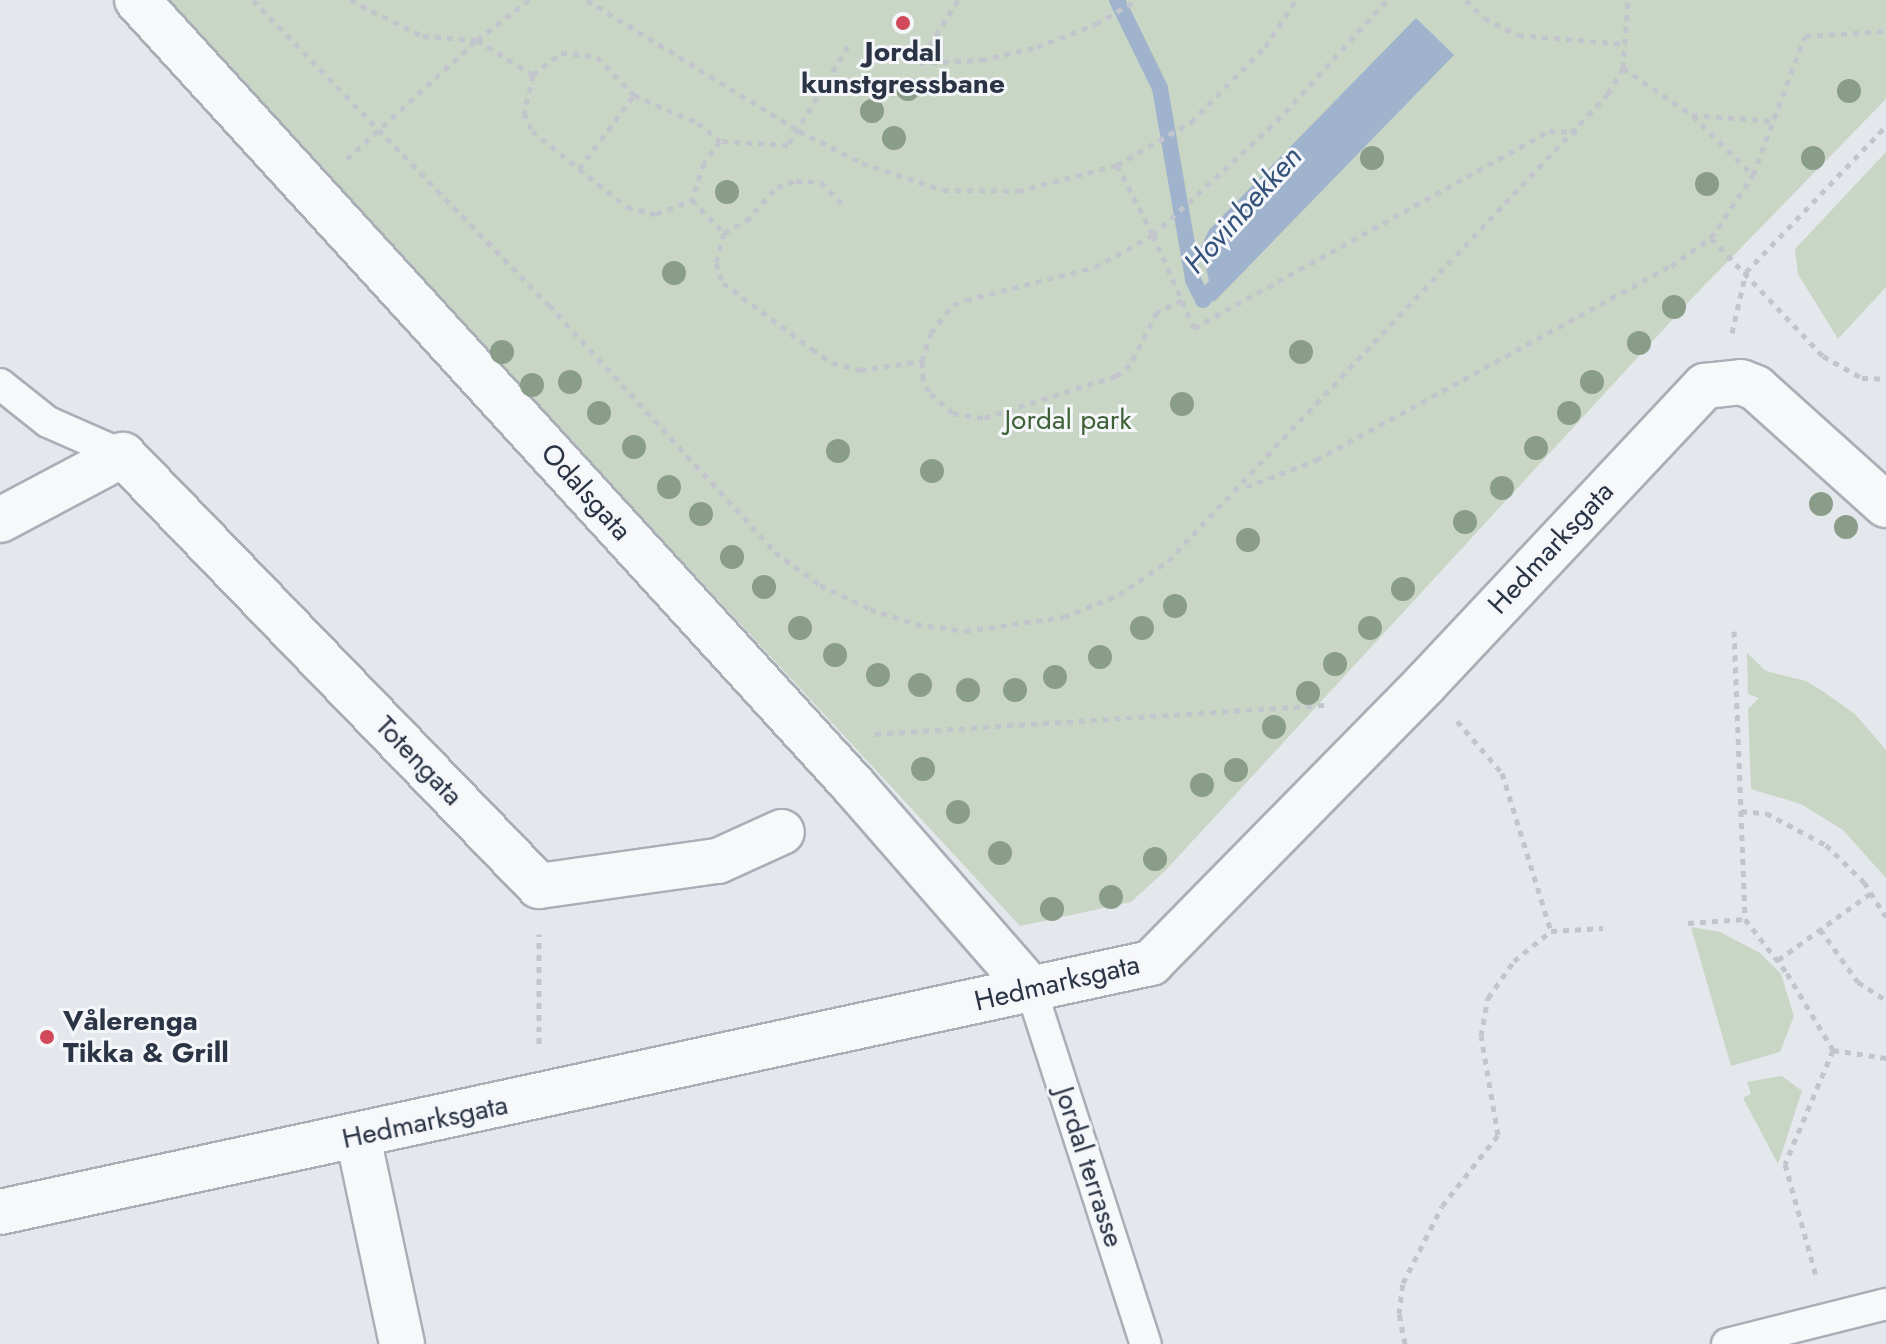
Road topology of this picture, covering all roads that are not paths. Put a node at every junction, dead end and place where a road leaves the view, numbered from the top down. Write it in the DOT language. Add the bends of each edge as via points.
graph roads {
  1 [pos="137,0"];
  2 [pos="0,384"];
  3 [pos="123,455"];
  4 [pos="1886,505"];
  5 [pos="0,520"];
  6 [pos="782,832"];
  7 [pos="1031,989"];
  8 [pos="358,1137"];
  9 [pos="0,1212"];
  10 [pos="1886,1304"];
  11 [pos="402,1344"];
  12 [pos="1146,1344"];
  13 [pos="1727,1344"];
  1 -- 7 [label="street, Odalsgata" via="810,737"];
  2 -- 3 [label="lane, Totengata" via="48,422"];
  3 -- 5 [label="street"];
  3 -- 6 [label="street, Totengata" via="539,886 718,861"];
  4 -- 7 [label="street, Hedmarksgata" via="1756,388 1721,381 1690,397 1425,684 1151,963"];
  7 -- 8 [label="street, Hedmarksgata"];
  7 -- 12 [label="lane, Jordal terrasse"];
  8 -- 9 [label="street, Hedmarksgata"];
  8 -- 11 [label="street"];
  10 -- 13 [label="lane"];
}
